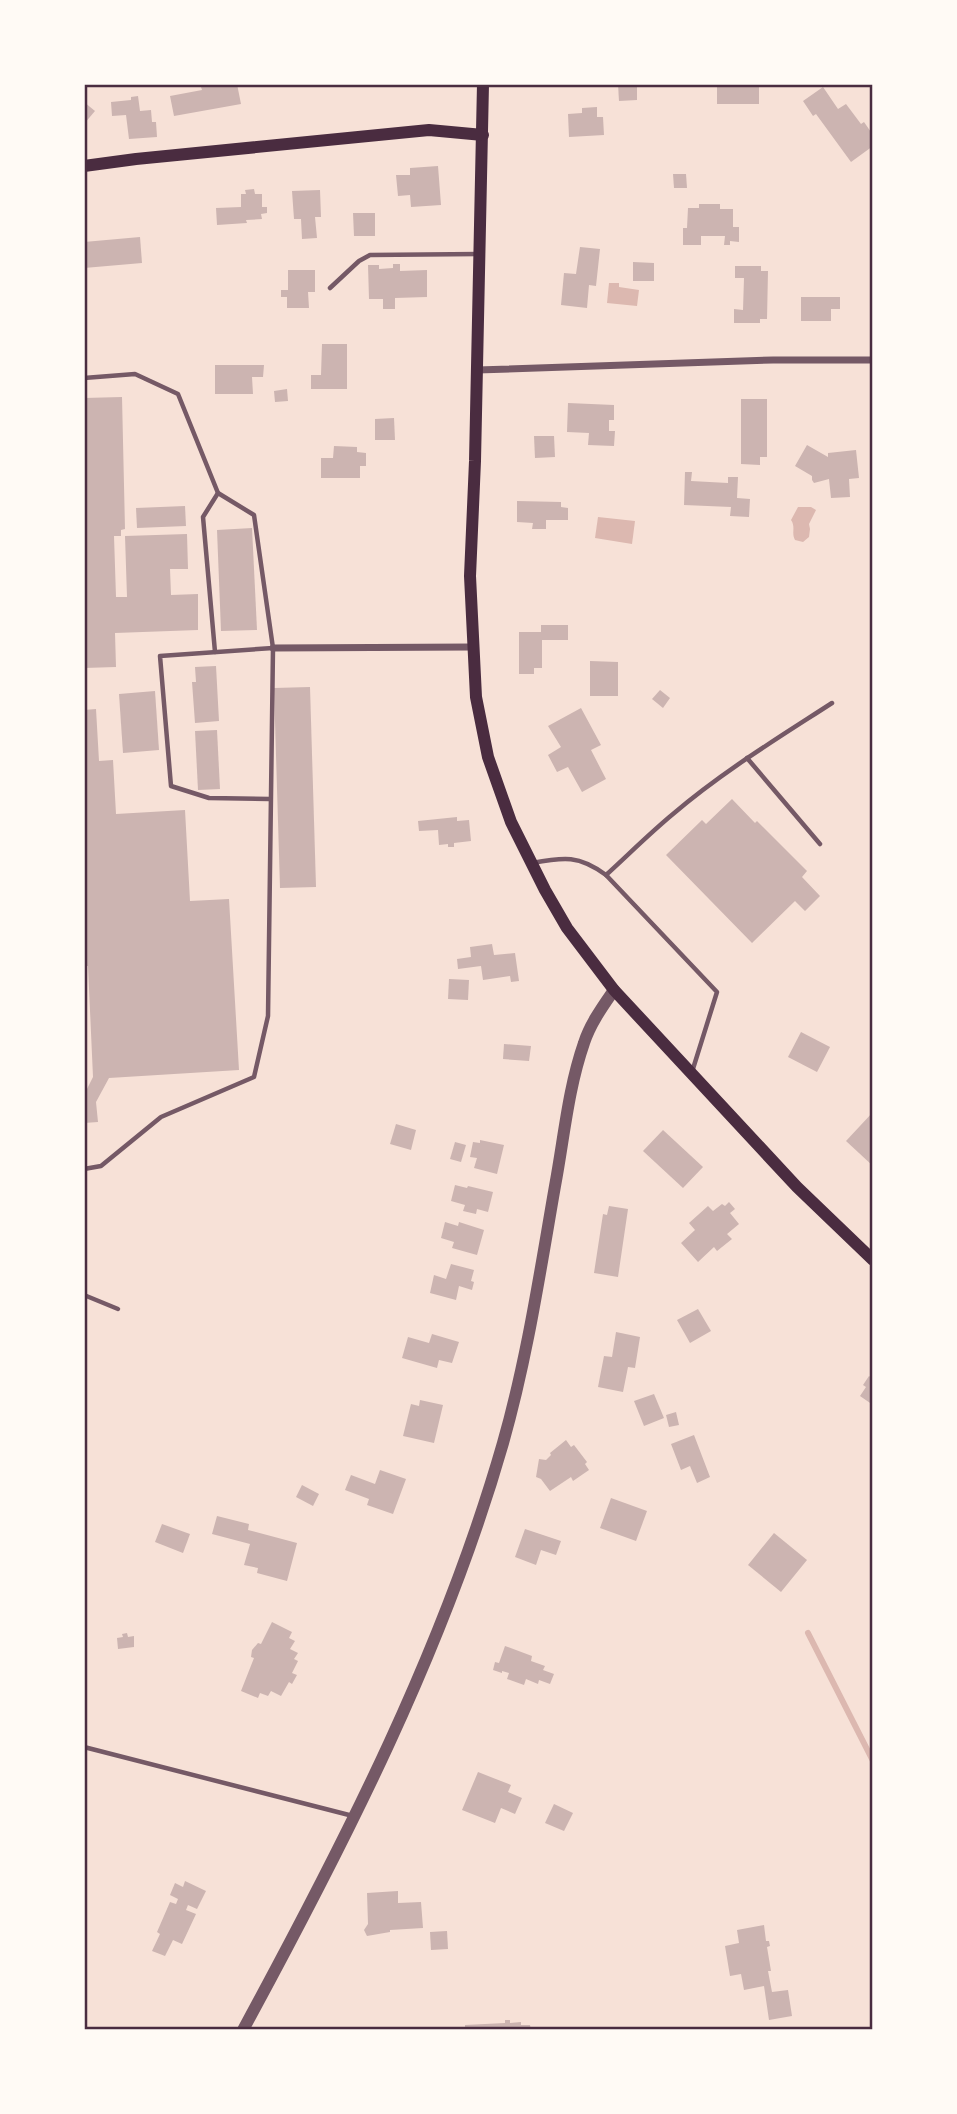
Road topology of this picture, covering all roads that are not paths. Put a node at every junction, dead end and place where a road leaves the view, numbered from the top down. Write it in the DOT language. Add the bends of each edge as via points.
graph roads {
  1 [pos="483,84"];
  2 [pos="482,135"];
  3 [pos="84,166"];
  4 [pos="480,254"];
  5 [pos="330,288"];
  6 [pos="873,360"];
  7 [pos="477,370"];
  8 [pos="84,378"];
  9 [pos="218,493"];
  10 [pos="472,647"];
  11 [pos="273,648"];
  12 [pos="215,652"];
  13 [pos="832,703"];
  14 [pos="747,758"];
  15 [pos="270,799"];
  16 [pos="820,844"];
  17 [pos="531,863"];
  18 [pos="606,875"];
  19 [pos="614,990"];
  20 [pos="692,1074"];
  21 [pos="84,1170"];
  22 [pos="873,1260"];
  23 [pos="84,1295"];
  24 [pos="118,1309"];
  25 [pos="84,1747"];
  26 [pos="354,1817"];
  27 [pos="243,2030"];
  1 -- 2 [label="main road"];
  2 -- 3 [label="main road" via="429,130"];
  2 -- 4 [label="main road"];
  4 -- 5 [label="lane" via="370,255"];
  4 -- 7 [label="main road"];
  6 -- 7 [label="street"];
  7 -- 10 [label="main road"];
  8 -- 9 [label="lane" via="135,374 178,394"];
  9 -- 11 [label="lane" via="254,516"];
  9 -- 12 [label="lane" via="203,517"];
  10 -- 11 [label="street"];
  10 -- 17 [label="main road" via="488,757"];
  11 -- 12 [label="lane"];
  11 -- 15 [label="lane"];
  12 -- 15 [label="lane" via="160,656 171,786 209,798"];
  13 -- 14 [label="lane"];
  14 -- 16 [label="lane"];
  14 -- 18 [label="lane" via="673,813"];
  15 -- 21 [label="lane" via="268,1016 254,1077 161,1117 101,1166"];
  17 -- 18 [label="lane" via="570,859 590,863"];
  17 -- 19 [label="main road" via="567,928"];
  18 -- 20 [label="lane" via="717,992"];
  19 -- 20 [label="main road"];
  19 -- 26 [label="street" via="584,1041 572,1089 534,1307 503,1443 410,1698"];
  20 -- 22 [label="main road" via="797,1187"];
  23 -- 24 [label="lane"];
  25 -- 26 [label="lane"];
  26 -- 27 [label="street"];
}
